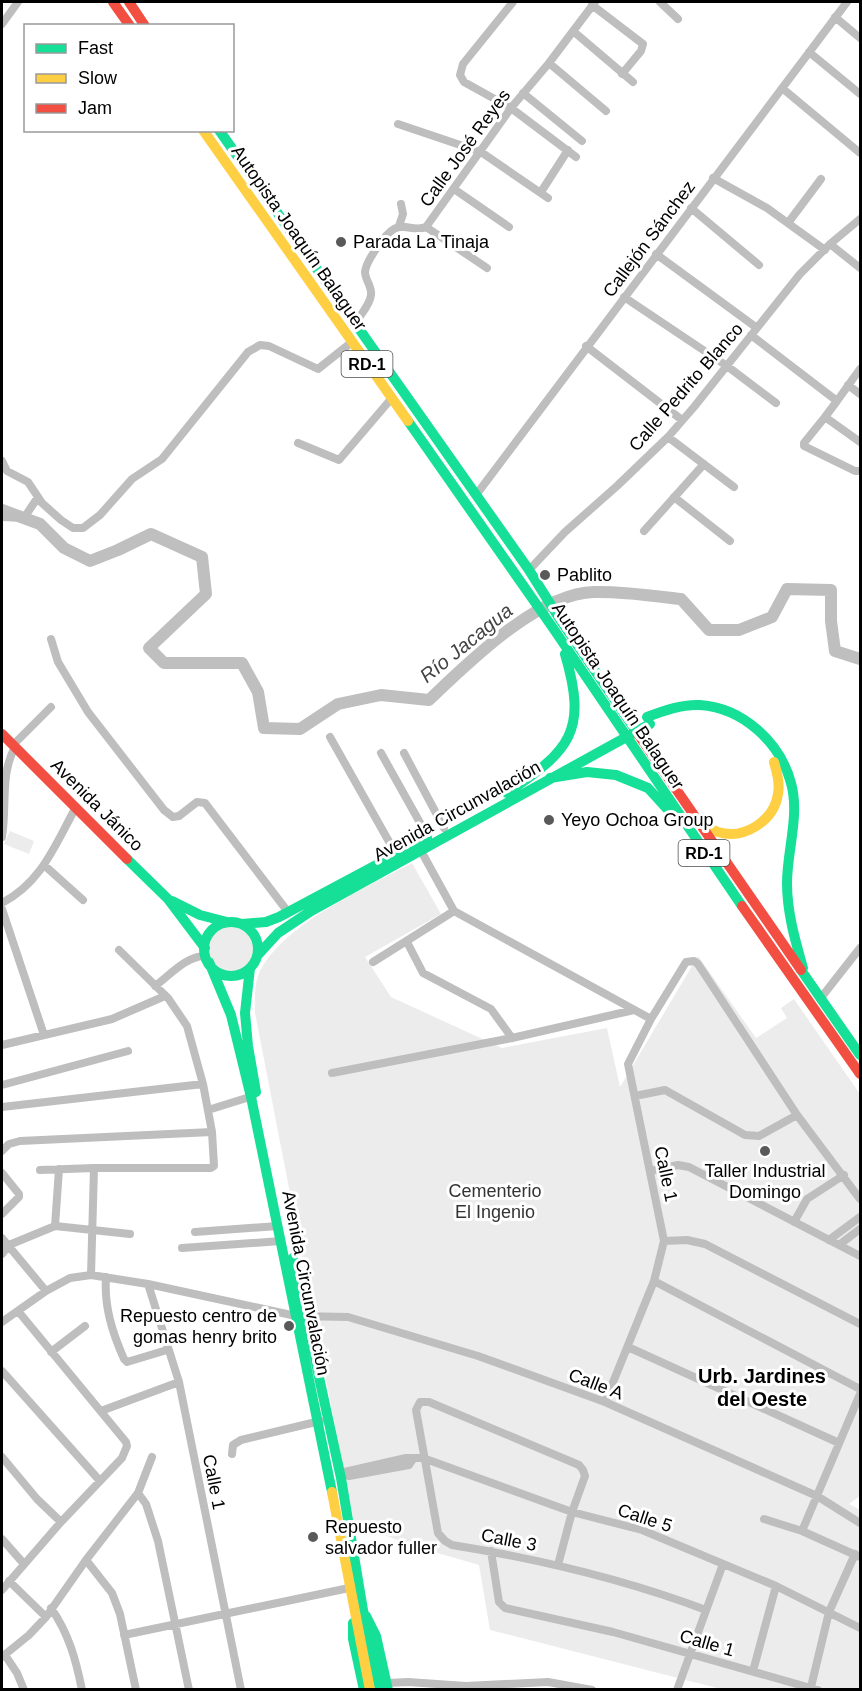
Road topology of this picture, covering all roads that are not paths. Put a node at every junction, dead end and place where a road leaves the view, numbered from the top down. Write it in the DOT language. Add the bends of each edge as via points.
graph roads {
  1 [pos="18,2"];
  2 [pos="113,2"];
  3 [pos="129,2"];
  4 [pos="513,2"];
  5 [pos="660,2"];
  6 [pos="847,2"];
  7 [pos="593,3"];
  8 [pos="835,17"];
  9 [pos="678,19"];
  10 [pos="2,24"];
  11 [pos="129,24"];
  12 [pos="144,24"];
  13 [pos="573,31"];
  14 [pos="861,38"];
  15 [pos="809,52"];
  16 [pos="549,63"];
  17 [pos="622,74"];
  18 [pos="633,82"];
  19 [pos="782,88"];
  20 [pos="523,93"];
  21 [pos="861,94"];
  22 [pos="511,108"];
  23 [pos="606,111"];
  24 [pos="398,124"];
  25 [pos="204,132"];
  26 [pos="220,132"];
  27 [pos="582,141"];
  28 [pos="568,150"];
  29 [pos="481,152"];
  30 [pos="861,153"];
  31 [pos="576,157"];
  32 [pos="713,178"];
  33 [pos="821,179"];
  34 [pos="454,189"];
  35 [pos="541,192"];
  36 [pos="548,198"];
  37 [pos="401,204"];
  38 [pos="691,208"];
  39 [pos="861,219"];
  40 [pos="788,223"];
  41 [pos="399,226"];
  42 [pos="426,227"];
  43 [pos="509,227"];
  44 [pos="827,247"];
  45 [pos="656,254"];
  46 [pos="759,265"];
  47 [pos="487,268"];
  48 [pos="861,268"];
  49 [pos="624,297"];
  50 [pos="355,324"];
  51 [pos="757,328"];
  52 [pos="751,335"];
  53 [pos="352,342"];
  54 [pos="586,346"];
  55 [pos="727,366"];
  56 [pos="861,369"];
  57 [pos="848,385"];
  58 [pos="861,394"];
  59 [pos="391,399"];
  60 [pos="837,400"];
  61 [pos="776,404"];
  62 [pos="825,417"];
  63 [pos="682,420"];
  64 [pos="668,437"];
  65 [pos="861,442"];
  66 [pos="298,443"];
  67 [pos="2,461"];
  68 [pos="704,464"];
  69 [pos="861,471"];
  70 [pos="734,487"];
  71 [pos="476,495"];
  72 [pos="38,497"];
  73 [pos="674,497"];
  74 [pos="2,517"];
  75 [pos="644,531"];
  76 [pos="730,541"];
  77 [pos="529,570"];
  78 [pos="557,625"];
  79 [pos="560,638"];
  80 [pos="51,639"];
  81 [pos="51,707"];
  82 [pos="648,721"];
  83 [pos="2,734"];
  84 [pos="330,736"];
  85 [pos="610,742"];
  86 [pos="14,746"];
  87 [pos="381,753"];
  88 [pos="404,753"];
  89 [pos="550,778"];
  90 [pos="507,793"];
  91 [pos="76,807"];
  92 [pos="695,818"];
  93 [pos="444,828"];
  94 [pos="2,837"];
  95 [pos="428,837"];
  96 [pos="699,845"];
  97 [pos="419,847"];
  98 [pos="396,854"];
  99 [pos="45,865"];
  100 [pos="168,899"];
  101 [pos="83,900"];
  102 [pos="2,903"];
  103 [pos="2,909"];
  104 [pos="288,912"];
  105 [pos="454,912"];
  106 [pos="227,922"];
  107 [pos="242,924"];
  108 [pos="407,942"];
  109 [pos="861,948"];
  110 [pos="119,950"];
  111 [pos="206,955"];
  112 [pos="257,956"];
  113 [pos="373,962"];
  114 [pos="250,968"];
  115 [pos="806,978"];
  116 [pos="155,986"];
  117 [pos="165,996"];
  118 [pos="820,999"];
  119 [pos="634,1010"];
  120 [pos="651,1019"];
  121 [pos="44,1035"];
  122 [pos="512,1038"];
  123 [pos="2,1045"];
  124 [pos="129,1051"];
  125 [pos="860,1054"];
  126 [pos="332,1073"];
  127 [pos="861,1074"];
  128 [pos="203,1084"];
  129 [pos="2,1085"];
  130 [pos="254,1096"];
  131 [pos="635,1096"];
  132 [pos="2,1106"];
  133 [pos="208,1110"];
  134 [pos="797,1115"];
  135 [pos="212,1132"];
  136 [pos="2,1151"];
  137 [pos="94,1168"];
  138 [pos="59,1169"];
  139 [pos="40,1170"];
  140 [pos="650,1171"];
  141 [pos="2,1173"];
  142 [pos="844,1175"];
  143 [pos="861,1199"];
  144 [pos="2,1214"];
  145 [pos="861,1217"];
  146 [pos="794,1222"];
  147 [pos="55,1226"];
  148 [pos="278,1226"];
  149 [pos="861,1228"];
  150 [pos="92,1231"];
  151 [pos="195,1232"];
  152 [pos="130,1234"];
  153 [pos="2,1238"];
  154 [pos="829,1240"];
  155 [pos="281,1241"];
  156 [pos="664,1241"];
  157 [pos="9,1245"];
  158 [pos="839,1245"];
  159 [pos="182,1248"];
  160 [pos="2,1254"];
  161 [pos="861,1256"];
  162 [pos="91,1275"];
  163 [pos="106,1277"];
  164 [pos="654,1281"];
  165 [pos="148,1284"];
  166 [pos="46,1291"];
  167 [pos="18,1311"];
  168 [pos="301,1316"];
  169 [pos="2,1323"];
  170 [pos="861,1324"];
  171 [pos="85,1326"];
  172 [pos="628,1347"];
  173 [pos="167,1350"];
  174 [pos="51,1352"];
  175 [pos="2,1371"];
  176 [pos="179,1382"];
  177 [pos="861,1389"];
  178 [pos="861,1394"];
  179 [pos="605,1402"];
  180 [pos="101,1412"];
  181 [pos="322,1421"];
  182 [pos="839,1443"];
  183 [pos="232,1454"];
  184 [pos="152,1457"];
  185 [pos="2,1458"];
  186 [pos="423,1458"];
  187 [pos="340,1475"];
  188 [pos="100,1481"];
  189 [pos="138,1493"];
  190 [pos="817,1496"];
  191 [pos="572,1512"];
  192 [pos="764,1519"];
  193 [pos="61,1522"];
  194 [pos="861,1523"];
  195 [pos="802,1532"];
  196 [pos="2,1539"];
  197 [pos="491,1551"];
  198 [pos="858,1555"];
  199 [pos="86,1560"];
  200 [pos="24,1564"];
  201 [pos="723,1564"];
  202 [pos="558,1565"];
  203 [pos="9,1581"];
  204 [pos="776,1586"];
  205 [pos="349,1588"];
  206 [pos="2,1590"];
  207 [pos="51,1608"];
  208 [pos="706,1610"];
  209 [pos="359,1612"];
  210 [pos="829,1612"];
  211 [pos="225,1613"];
  212 [pos="46,1617"];
  213 [pos="176,1624"];
  214 [pos="861,1628"];
  215 [pos="124,1635"];
  216 [pos="690,1655"];
  217 [pos="3,1656"];
  218 [pos="753,1671"];
  219 [pos="385,1687"];
  220 [pos="814,1688"];
  221 [pos="24,1689"];
  222 [pos="81,1689"];
  223 [pos="136,1689"];
  224 [pos="189,1689"];
  225 [pos="241,1689"];
  226 [pos="364,1689"];
  227 [pos="370,1689"];
  228 [pos="591,1689"];
  229 [pos="677,1689"];
  1 -- 10 [label="street"];
  2 -- 11 [label="main road"];
  3 -- 12 [label="main road"];
  4 -- 22 [label="street" via="463,64 460,75 474,88"];
  5 -- 9 [label="street"];
  6 -- 8 [label="street, Callejón Sánchez"];
  7 -- 13 [label="street, Calle José Reyes"];
  7 -- 17 [label="street" via="643,44"];
  8 -- 14 [label="street"];
  8 -- 15 [label="street, Callejón Sánchez"];
  13 -- 16 [label="street, Calle José Reyes"];
  13 -- 17 [label="street"];
  15 -- 19 [label="street, Callejón Sánchez"];
  15 -- 21 [label="street"];
  16 -- 20 [label="street, Calle José Reyes"];
  16 -- 23 [label="street"];
  17 -- 18 [label="street"];
  19 -- 30 [label="street"];
  19 -- 32 [label="street, Callejón Sánchez"];
  20 -- 22 [label="street, Calle José Reyes"];
  20 -- 27 [label="street"];
  22 -- 28 [label="street"];
  22 -- 29 [label="street, Calle José Reyes"];
  24 -- 29 [label="street"];
  25 -- 53 [label="main road, Autopista Joaquín Balaguer / RD-1"];
  26 -- 50 [label="main road, Autopista Joaquín Balaguer / RD-1"];
  28 -- 31 [label="street"];
  28 -- 35 [label="street"];
  29 -- 34 [label="street, Calle José Reyes"];
  29 -- 35 [label="street"];
  32 -- 38 [label="street, Callejón Sánchez"];
  32 -- 40 [label="street"];
  33 -- 40 [label="street"];
  34 -- 42 [label="street, Calle José Reyes"];
  34 -- 43 [label="street"];
  35 -- 36 [label="street"];
  37 -- 41 [label="street"];
  38 -- 45 [label="street, Callejón Sánchez"];
  38 -- 46 [label="street"];
  39 -- 44 [label="street, Calle Pedrito Blanco"];
  40 -- 44 [label="street"];
  41 -- 42 [label="street, Calle José Reyes" via="419,230"];
  41 -- 50 [label="street" via="390,232 367,265 365,276 371,297"];
  42 -- 47 [label="street"];
  44 -- 48 [label="street"];
  44 -- 51 [label="street, Calle Pedrito Blanco"];
  45 -- 49 [label="street, Callejón Sánchez"];
  45 -- 51 [label="street"];
  49 -- 54 [label="street, Callejón Sánchez"];
  49 -- 55 [label="street"];
  50 -- 71 [label="main road, Autopista Joaquín Balaguer / RD-1"];
  51 -- 52 [label="street, Calle Pedrito Blanco"];
  52 -- 55 [label="street, Calle Pedrito Blanco"];
  52 -- 60 [label="street"];
  53 -- 59 [label="main road, Autopista Joaquín Balaguer / RD-1"];
  53 -- 72 [label="street" via="318,369 269,346 260,345 248,352 162,459 132,479 83,528 72,528"];
  54 -- 63 [label="street"];
  54 -- 71 [label="street, Callejón Sánchez"];
  55 -- 61 [label="street"];
  55 -- 63 [label="street, Calle Pedrito Blanco"];
  56 -- 57 [label="street"];
  57 -- 58 [label="street"];
  57 -- 60 [label="street"];
  59 -- 66 [label="street" via="339,460"];
  59 -- 78 [label="main road, Autopista Joaquín Balaguer / RD-1" via="530,597"];
  60 -- 62 [label="street"];
  62 -- 65 [label="street"];
  62 -- 69 [label="street" via="804,446"];
  63 -- 64 [label="street, Calle Pedrito Blanco"];
  64 -- 68 [label="street"];
  64 -- 77 [label="street, Calle Pedrito Blanco"];
  67 -- 72 [label="street" via="7,471 28,482"];
  68 -- 70 [label="street"];
  68 -- 73 [label="street"];
  71 -- 77 [label="main road, Autopista Joaquín Balaguer / RD-1"];
  72 -- 74 [label="street" via="24,518"];
  73 -- 75 [label="street"];
  73 -- 76 [label="street"];
  77 -- 78 [label="main road, Autopista Joaquín Balaguer / RD-1"];
  78 -- 79 [label="main road, Autopista Joaquín Balaguer / RD-1"];
  78 -- 92 [label="main road, Autopista Joaquín Balaguer / RD-1"];
  79 -- 90 [label="main road" via="575,696 574,719 566,744 546,766"];
  79 -- 96 [label="main road, Autopista Joaquín Balaguer / RD-1"];
  80 -- 104 [label="street" via="58,662 87,712 164,810 173,817 179,816 197,802 205,803"];
  81 -- 86 [label="street"];
  82 -- 85 [label="main road, Avenida Circunvalación"];
  82 -- 92 [label="main road" via="698,714 722,718 754,736 776,765 780,782 778,800 763,823 747,832 720,833"];
  82 -- 115 [label="main road" via="662,711 699,704 749,722 779,753 792,784 789,920"];
  83 -- 86 [label="main road, Avenida Jánico"];
  84 -- 98 [label="street"];
  85 -- 89 [label="main road, Avenida Circunvalación"];
  85 -- 90 [label="main road, Avenida Circunvalación"];
  86 -- 91 [label="main road, Avenida Jánico"];
  86 -- 94 [label="street" via="5,772"];
  87 -- 95 [label="street"];
  88 -- 93 [label="street"];
  89 -- 96 [label="main road" via="601,772 648,788"];
  89 -- 97 [label="main road, Avenida Circunvalación"];
  90 -- 93 [label="main road, Avenida Circunvalación"];
  91 -- 99 [label="street"];
  91 -- 100 [label="main road, Avenida Jánico"];
  92 -- 115 [label="main road, Autopista Joaquín Balaguer / RD-1"];
  93 -- 95 [label="main road, Avenida Circunvalación"];
  95 -- 97 [label="main road, Avenida Circunvalación"];
  96 -- 127 [label="main road, Autopista Joaquín Balaguer / RD-1"];
  97 -- 98 [label="main road, Avenida Circunvalación"];
  97 -- 105 [label="street"];
  97 -- 112 [label="main road, Avenida Circunvalación" via="278,933"];
  98 -- 104 [label="main road, Avenida Circunvalación"];
  99 -- 101 [label="street"];
  99 -- 102 [label="street" via="28,886"];
  100 -- 106 [label="main road, Avenida Jánico" via="200,915"];
  100 -- 111 [label="main road, Avenida Jánico"];
  103 -- 121 [label="street"];
  104 -- 107 [label="main road, Avenida Circunvalación" via="273,920"];
  105 -- 108 [label="street"];
  105 -- 119 [label="street"];
  106 -- 107 [label="main road"];
  106 -- 111 [label="main road" via="209,934"];
  107 -- 112 [label="main road" via="254,934"];
  108 -- 113 [label="street"];
  108 -- 122 [label="street" via="423,973 491,1009"];
  109 -- 118 [label="street"];
  110 -- 116 [label="street"];
  111 -- 114 [label="main road" via="218,972 238,975"];
  111 -- 116 [label="street" via="188,961"];
  111 -- 130 [label="main road, Avenida Circunvalación" via="231,1015"];
  112 -- 114 [label="main road"];
  114 -- 130 [label="main road, Avenida Circunvalación" via="245,1013"];
  115 -- 118 [label="main road, Autopista Joaquín Balaguer / RD-1"];
  116 -- 117 [label="street"];
  117 -- 121 [label="street" via="112,1019"];
  117 -- 128 [label="street" via="187,1026"];
  118 -- 125 [label="main road, Autopista Joaquín Balaguer / RD-1"];
  119 -- 120 [label="street"];
  119 -- 122 [label="street"];
  120 -- 131 [label="street, Calle 1" via="628,1064"];
  120 -- 134 [label="street, Calle 1" via="683,964 694,960"];
  121 -- 123 [label="street"];
  122 -- 126 [label="street"];
  124 -- 129 [label="street"];
  128 -- 132 [label="street"];
  128 -- 133 [label="street"];
  130 -- 133 [label="street"];
  130 -- 148 [label="main road, Avenida Circunvalación"];
  130 -- 168 [label="main road, Avenida Circunvalación"];
  131 -- 134 [label="street" via="665,1090 752,1137"];
  131 -- 140 [label="street, Calle 1"];
  133 -- 135 [label="street"];
  134 -- 142 [label="street"];
  135 -- 136 [label="street" via="20,1141"];
  135 -- 137 [label="street" via="212,1167"];
  137 -- 138 [label="street"];
  137 -- 150 [label="street"];
  138 -- 139 [label="street"];
  138 -- 147 [label="street"];
  140 -- 146 [label="street" via="678,1165 689,1167"];
  140 -- 156 [label="street, Calle 1"];
  141 -- 144 [label="street" via="19,1197"];
  142 -- 143 [label="street"];
  142 -- 146 [label="street" via="807,1199"];
  145 -- 154 [label="street"];
  146 -- 154 [label="street"];
  147 -- 150 [label="street"];
  147 -- 157 [label="street"];
  148 -- 151 [label="street"];
  148 -- 155 [label="main road, Avenida Circunvalación"];
  149 -- 158 [label="street"];
  150 -- 152 [label="street"];
  150 -- 162 [label="street"];
  153 -- 157 [label="street"];
  154 -- 158 [label="street"];
  155 -- 159 [label="street"];
  155 -- 168 [label="main road, Avenida Circunvalación"];
  156 -- 164 [label="street, Calle 1"];
  156 -- 170 [label="street" via="705,1244"];
  157 -- 160 [label="street"];
  157 -- 166 [label="street"];
  158 -- 161 [label="street"];
  162 -- 163 [label="street, Calle A"];
  162 -- 166 [label="street" via="70,1278"];
  163 -- 165 [label="street, Calle A"];
  163 -- 173 [label="street" via="108,1315 124,1359 127,1362"];
  164 -- 172 [label="street, Calle 1"];
  164 -- 177 [label="street"];
  165 -- 168 [label="street, Calle A"];
  165 -- 173 [label="street, Calle 1"];
  166 -- 167 [label="street"];
  167 -- 169 [label="street"];
  167 -- 174 [label="street"];
  168 -- 179 [label="street, Calle A" via="348,1317 478,1356"];
  168 -- 181 [label="main road, Avenida Circunvalación"];
  171 -- 174 [label="street"];
  172 -- 179 [label="street, Calle 1"];
  172 -- 182 [label="street"];
  173 -- 176 [label="street, Calle 1"];
  174 -- 180 [label="street"];
  175 -- 188 [label="street"];
  176 -- 180 [label="street"];
  176 -- 211 [label="street, Calle 1"];
  178 -- 182 [label="street"];
  179 -- 190 [label="street, Calle A"];
  180 -- 188 [label="street" via="127,1446 122,1458"];
  181 -- 183 [label="street" via="241,1440 233,1444"];
  181 -- 187 [label="main road, Avenida Circunvalación"];
  181 -- 205 [label="main road, Avenida Circunvalación"];
  182 -- 190 [label="street"];
  184 -- 189 [label="street"];
  185 -- 193 [label="street"];
  186 -- 187 [label="street, Calle 5" via="412,1459 409,1465"];
  186 -- 191 [label="street, Calle 5"];
  186 -- 191 [label="street, Calle 3" via="416,1410 420,1401 579,1465 585,1476"];
  186 -- 197 [label="street, Calle 3" via="441,1538 452,1545"];
  187 -- 209 [label="main road, Avenida Circunvalación"];
  188 -- 193 [label="street"];
  189 -- 199 [label="street"];
  189 -- 213 [label="street" via="158,1541"];
  190 -- 194 [label="street, Calle A"];
  190 -- 195 [label="street"];
  191 -- 201 [label="street, Calle 5" via="642,1530"];
  191 -- 202 [label="street"];
  192 -- 195 [label="street"];
  193 -- 200 [label="street"];
  195 -- 198 [label="street"];
  196 -- 200 [label="street"];
  197 -- 202 [label="street, Calle 3"];
  197 -- 216 [label="street, Calle 1" via="499,1602 505,1608 613,1632"];
  198 -- 210 [label="street"];
  199 -- 207 [label="street"];
  199 -- 215 [label="street" via="112,1593"];
  200 -- 203 [label="street"];
  201 -- 204 [label="street, Calle 5"];
  201 -- 208 [label="street"];
  202 -- 208 [label="street, Calle 3" via="645,1588"];
  203 -- 206 [label="street"];
  203 -- 212 [label="street"];
  204 -- 210 [label="street, Calle 5"];
  204 -- 218 [label="street"];
  205 -- 209 [label="main road, Avenida Circunvalación"];
  205 -- 211 [label="street"];
  207 -- 212 [label="street"];
  207 -- 222 [label="street" via="71,1645"];
  208 -- 216 [label="street"];
  209 -- 219 [label="main road, Avenida Circunvalación"];
  209 -- 226 [label="main road, Avenida Circunvalación" via="353,1639"];
  209 -- 227 [label="main road, Avenida Circunvalación"];
  210 -- 214 [label="street, Calle 5"];
  210 -- 220 [label="street"];
  211 -- 213 [label="street"];
  211 -- 225 [label="street, Calle 1"];
  212 -- 217 [label="street"];
  213 -- 215 [label="street"];
  213 -- 224 [label="street"];
  215 -- 223 [label="street"];
  216 -- 218 [label="street, Calle 1"];
  216 -- 229 [label="street"];
  217 -- 221 [label="street"];
  218 -- 220 [label="street, Calle 1"];
  219 -- 228 [label="street" via="408,1682 466,1686 548,1682"];
}
